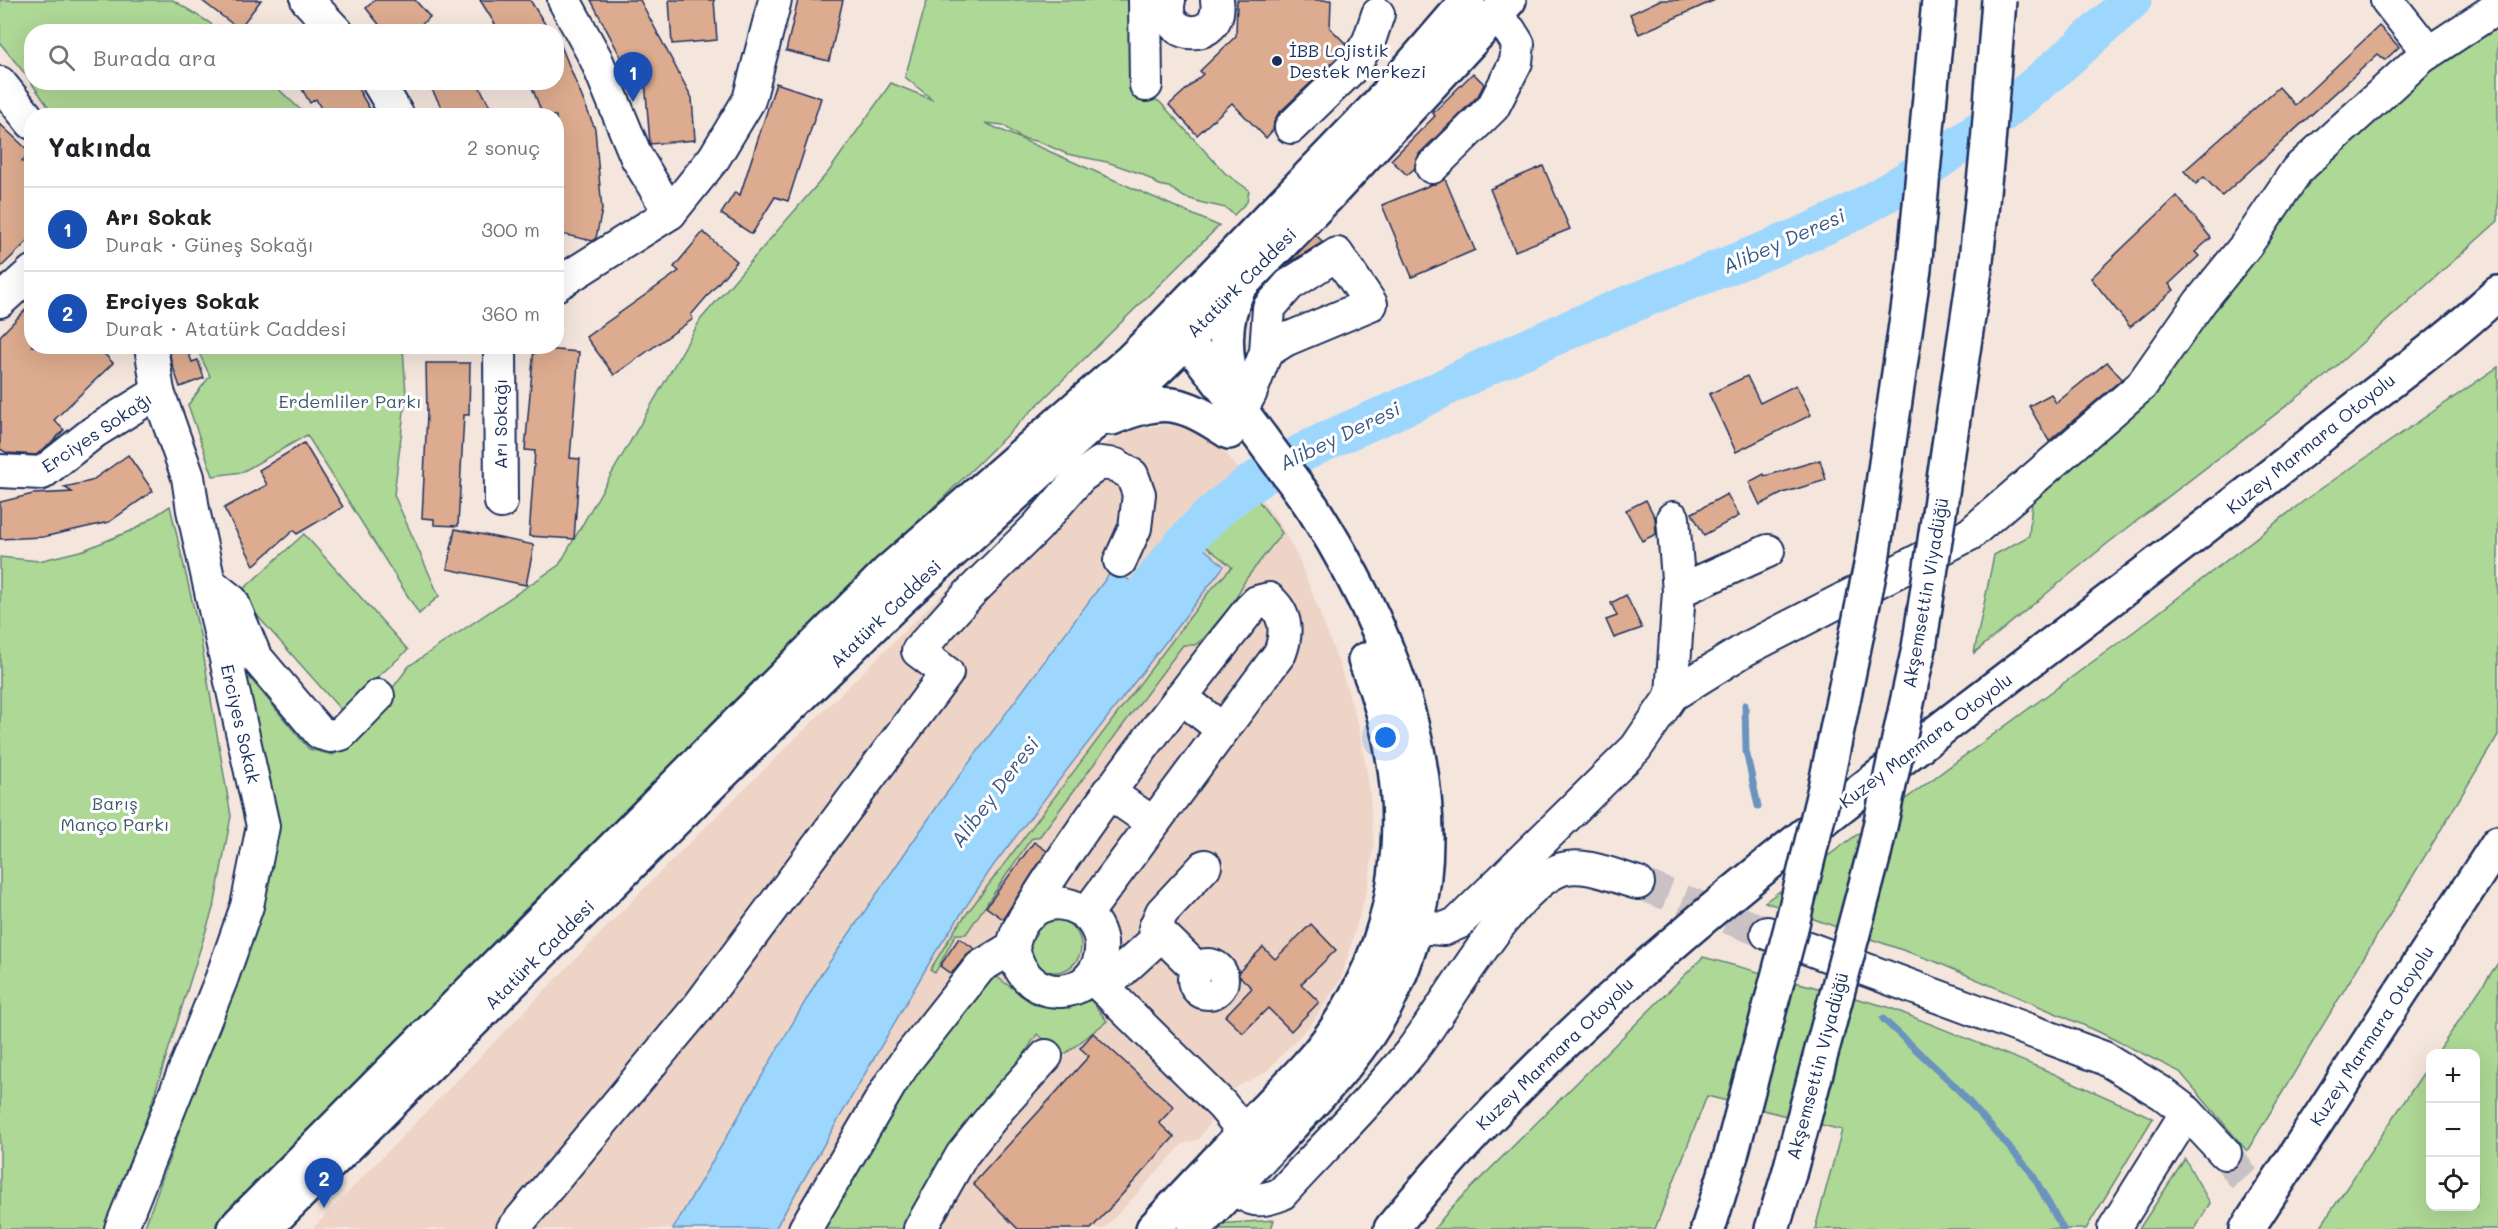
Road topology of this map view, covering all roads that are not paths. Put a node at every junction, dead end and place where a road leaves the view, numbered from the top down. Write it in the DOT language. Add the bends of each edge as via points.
graph roads {
  1 [pos="307,0"];
  2 [pos="564,0"];
  3 [pos="1145,0"];
  4 [pos="1169,0"];
  5 [pos="1217,0"];
  6 [pos="1437,0"];
  7 [pos="1939,0"];
  8 [pos="1999,0"];
  9 [pos="2402,4"];
  10 [pos="1378,5"];
  11 [pos="1490,5"];
  12 [pos="768,8"];
  13 [pos="2498,8"];
  14 [pos="330,24"];
  15 [pos="2428,52"];
  16 [pos="1424,53"];
  17 [pos="0,83"];
  18 [pos="1146,85"];
  19 [pos="383,90"];
  20 [pos="393,108"];
  21 [pos="24,113"];
  22 [pos="1291,127"];
  23 [pos="1432,167"];
  24 [pos="669,213"];
  25 [pos="1229,279"];
  26 [pos="24,280"];
  27 [pos="564,280"];
  28 [pos="2498,293"];
  29 [pos="0,302"];
  30 [pos="1171,343"];
  31 [pos="1266,351"];
  32 [pos="152,354"];
  33 [pos="500,354"];
  34 [pos="158,392"];
  35 [pos="1088,428"];
  36 [pos="1237,430"];
  37 [pos="0,471"];
  38 [pos="501,502"];
  39 [pos="1305,517"];
  40 [pos="1673,518"];
  41 [pos="1768,551"];
  42 [pos="1120,561"];
  43 [pos="209,583"];
  44 [pos="1679,591"];
  45 [pos="1672,694"];
  46 [pos="378,696"];
  47 [pos="1181,697"];
  48 [pos="1222,729"];
  49 [pos="1108,792"];
  50 [pos="1153,824"];
  51 [pos="1543,840"];
  52 [pos="2498,843"];
  53 [pos="1205,866"];
  54 [pos="1563,869"];
  55 [pos="1638,883"];
  56 [pos="1086,914"];
  57 [pos="1416,927"];
  58 [pos="1018,933"];
  59 [pos="1767,933"];
  60 [pos="1160,936"];
  61 [pos="1197,969"];
  62 [pos="1097,982"];
  63 [pos="1046,1056"];
  64 [pos="2187,1112"];
  65 [pos="1255,1143"];
  66 [pos="2225,1153"];
  67 [pos="1222,1177"];
  68 [pos="121,1229"];
  69 [pos="234,1229"];
  70 [pos="264,1229"];
  71 [pos="513,1229"];
  72 [pos="805,1229"];
  73 [pos="920,1229"];
  74 [pos="1153,1229"];
  75 [pos="1194,1229"];
  76 [pos="1391,1229"];
  77 [pos="1708,1229"];
  78 [pos="1772,1229"];
  79 [pos="2114,1229"];
  80 [pos="2247,1229"];
  1 -- 14 [label="street"];
  2 -- 24 [label="street" via="596,59 636,156"];
  3 -- 18 [label="street"];
  4 -- 5 [label="street" via="1170,20 1190,33 1207,29 1212,23"];
  6 -- 16 [label="main road"];
  7 -- 77 [label="main road, bridge" via="1914,269 1872,560 1825,788 1791,928"];
  8 -- 78 [label="main road, Akşemsettin Viyadüğü, bridge" via="1975,270 1919,648 1871,865"];
  9 -- 15 [label="street"];
  10 -- 22 [label="street" via="1369,41 1354,66"];
  11 -- 16 [label="main road, Atatürk Caddesi"];
  11 -- 23 [label="street" via="1518,44 1516,62 1493,107"];
  11 -- 25 [label="main road, Atatürk Caddesi" via="1325,199"];
  12 -- 24 [label="street" via="749,100 714,158"];
  13 -- 15 [label="street"];
  15 -- 45 [label="street" via="2297,170 2141,386 1970,534 1746,649"];
  16 -- 25 [label="main road, Atatürk Caddesi" via="1292,196"];
  17 -- 21 [label="street"];
  19 -- 20 [label="street"];
  24 -- 27 [label="street"];
  25 -- 30 [label="main road, Atatürk Caddesi"];
  25 -- 36 [label="main road" via="1226,339"];
  26 -- 29 [label="street"];
  28 -- 76 [label="main road, Kuzey Marmara Otoyolu" via="2238,502 1792,843 1665,949 1535,1069"];
  30 -- 35 [label="main road, Atatürk Caddesi" via="1137,389"];
  30 -- 36 [label="main road"];
  30 -- 69 [label="main road, Atatürk Caddesi" via="1131,360 889,571"];
  31 -- 36 [label="street"];
  32 -- 34 [label="street, Erciyes Sokak"];
  33 -- 38 [label="street, Arı Sokağı"];
  34 -- 37 [label="street, Erciyes Sokağı" via="94,432 42,473"];
  34 -- 43 [label="street, Erciyes Sokak" via="188,477"];
  35 -- 36 [label="main road" via="1138,407 1166,403 1195,410"];
  35 -- 70 [label="main road, Atatürk Caddesi" via="900,599"];
  36 -- 39 [label="main road"];
  39 -- 57 [label="main road" via="1351,574 1413,723 1428,825 1427,865"];
  39 -- 65 [label="main road" via="1350,622 1384,716 1394,757 1400,813 1398,860 1377,953 1356,995 1335,1032"];
  40 -- 44 [label="street"];
  41 -- 44 [label="street"];
  42 -- 71 [label="street" via="1135,528 1139,494 1132,475 1116,465 1100,464 1080,477 918,651 947,673 699,1006"];
  43 -- 46 [label="street" via="231,601 255,656 320,733 341,734"];
  43 -- 68 [label="street, Erciyes Sokak" via="263,826 247,906 221,980"];
  44 -- 45 [label="street"];
  45 -- 51 [label="street" via="1636,748"];
  47 -- 48 [label="street"];
  47 -- 48 [label="street" via="1249,610 1257,602 1269,599 1286,625 1280,653"];
  47 -- 49 [label="street"];
  48 -- 50 [label="street"];
  49 -- 50 [label="street"];
  49 -- 58 [label="street" via="1068,848"];
  50 -- 56 [label="street"];
  51 -- 54 [label="street" via="1558,854"];
  51 -- 57 [label="street" via="1458,923 1444,929"];
  52 -- 80 [label="main road, Kuzey Marmara Otoyolu"];
  53 -- 60 [label="street" via="1162,912 1155,928"];
  54 -- 55 [label="street" via="1597,871"];
  54 -- 67 [label="street" via="1541,880 1508,913 1410,1053 1281,1194 1251,1200"];
  56 -- 58 [label="street" via="1061,903 1040,907"];
  56 -- 62 [label="street" via="1100,937"];
  57 -- 65 [label="main road" via="1407,960 1385,1006 1340,1073"];
  58 -- 62 [label="street" via="1020,969 1035,986 1064,991"];
  58 -- 72 [label="street" via="980,967 908,1058"];
  59 -- 64 [label="street" via="2104,1058 2162,1092"];
  60 -- 61 [label="street"];
  60 -- 62 [label="street"];
  62 -- 65 [label="street" via="1222,1105"];
  63 -- 73 [label="street" via="962,1155"];
  64 -- 66 [label="street"];
  64 -- 79 [label="street"];
  65 -- 67 [label="main road"];
  67 -- 74 [label="main road"];
  67 -- 75 [label="main road"];
}
